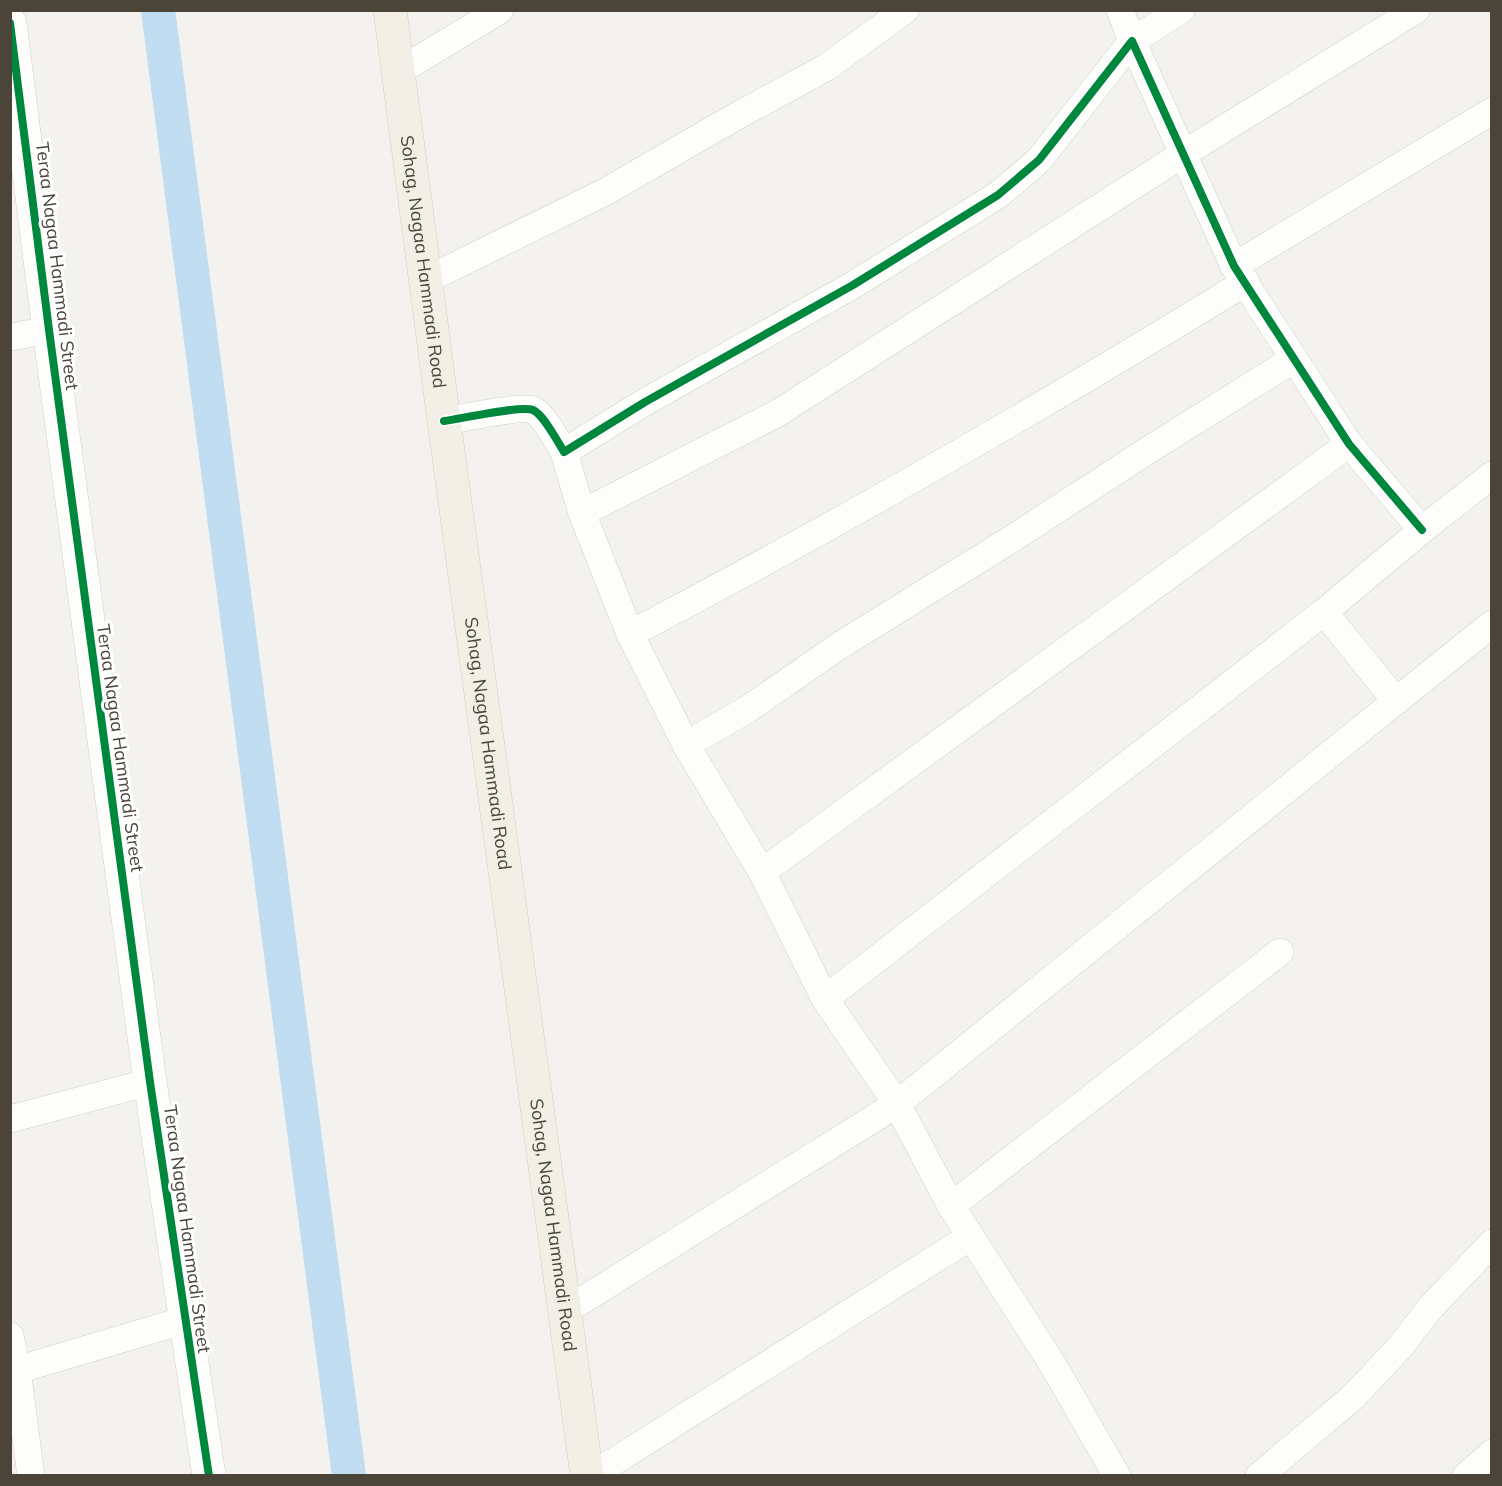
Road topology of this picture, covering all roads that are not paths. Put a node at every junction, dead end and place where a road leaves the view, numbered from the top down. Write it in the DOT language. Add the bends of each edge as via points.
graph roads {
  1 [pos="390,10"];
  2 [pos="500,10"];
  3 [pos="905,10"];
  4 [pos="1120,10"];
  5 [pos="1181,10"];
  6 [pos="1416,10"];
  7 [pos="10,23"];
  8 [pos="1132,41"];
  9 [pos="398,72"];
  10 [pos="15,85"];
  11 [pos="1491,111"];
  12 [pos="1184,154"];
  13 [pos="1240,274"];
  14 [pos="426,280"];
  15 [pos="49,330"];
  16 [pos="10,337"];
  17 [pos="1294,359"];
  18 [pos="444,421"];
  19 [pos="1349,444"];
  20 [pos="564,452"];
  21 [pos="1491,475"];
  22 [pos="582,513"];
  23 [pos="1422,530"];
  24 [pos="1324,612"];
  25 [pos="1491,624"];
  26 [pos="630,634"];
  27 [pos="1396,701"];
  28 [pos="686,745"];
  29 [pos="762,872"];
  30 [pos="1280,952"];
  31 [pos="825,999"];
  32 [pos="150,1082"];
  33 [pos="897,1104"];
  34 [pos="10,1119"];
  35 [pos="951,1206"];
  36 [pos="970,1238"];
  37 [pos="1491,1243"];
  38 [pos="565,1311"];
  39 [pos="186,1320"];
  40 [pos="10,1336"];
  41 [pos="17,1370"];
  42 [pos="1491,1453"];
  43 [pos="32,1476"];
  44 [pos="209,1476"];
  45 [pos="589,1476"];
  46 [pos="1117,1476"];
  47 [pos="1259,1476"];
  48 [pos="1467,1476"];
  1 -- 9 [label="main road, Sohag, Nagaa Hammadi Road"];
  2 -- 9 [label="street"];
  3 -- 14 [label="street" via="827,67 606,192"];
  4 -- 8 [label="street"];
  5 -- 8 [label="street"];
  6 -- 12 [label="street"];
  7 -- 10 [label="street, Teraa Nagaa Hammadi Street"];
  8 -- 12 [label="street"];
  8 -- 20 [label="street" via="1039,160 998,195 853,285"];
  9 -- 14 [label="main road, Sohag, Nagaa Hammadi Road"];
  10 -- 15 [label="street, Teraa Nagaa Hammadi Street"];
  11 -- 13 [label="street"];
  12 -- 13 [label="street"];
  12 -- 22 [label="street" via="778,413"];
  13 -- 17 [label="street"];
  13 -- 26 [label="street" via="1096,374 753,570"];
  14 -- 18 [label="main road, Sohag, Nagaa Hammadi Road"];
  15 -- 16 [label="street"];
  15 -- 32 [label="street, Teraa Nagaa Hammadi Street"];
  17 -- 19 [label="street"];
  17 -- 28 [label="street"];
  18 -- 20 [label="street" via="531,409"];
  18 -- 38 [label="main road, Sohag, Nagaa Hammadi Road"];
  19 -- 23 [label="street"];
  19 -- 29 [label="street"];
  20 -- 22 [label="street"];
  21 -- 23 [label="street"];
  22 -- 26 [label="street"];
  23 -- 24 [label="street"];
  24 -- 27 [label="street"];
  24 -- 31 [label="street"];
  25 -- 27 [label="street"];
  26 -- 28 [label="street"];
  27 -- 33 [label="street"];
  28 -- 29 [label="street"];
  29 -- 31 [label="street"];
  30 -- 35 [label="street"];
  31 -- 33 [label="street"];
  32 -- 34 [label="street"];
  32 -- 39 [label="street, Teraa Nagaa Hammadi Street"];
  33 -- 35 [label="street"];
  33 -- 38 [label="street"];
  35 -- 36 [label="street"];
  36 -- 45 [label="street"];
  36 -- 46 [label="street" via="1053,1365"];
  37 -- 47 [label="street" via="1353,1397"];
  38 -- 45 [label="main road, Sohag, Nagaa Hammadi Road"];
  39 -- 41 [label="street"];
  39 -- 44 [label="street, Teraa Nagaa Hammadi Street"];
  40 -- 41 [label="street"];
  41 -- 43 [label="street"];
  42 -- 48 [label="street"];
}
